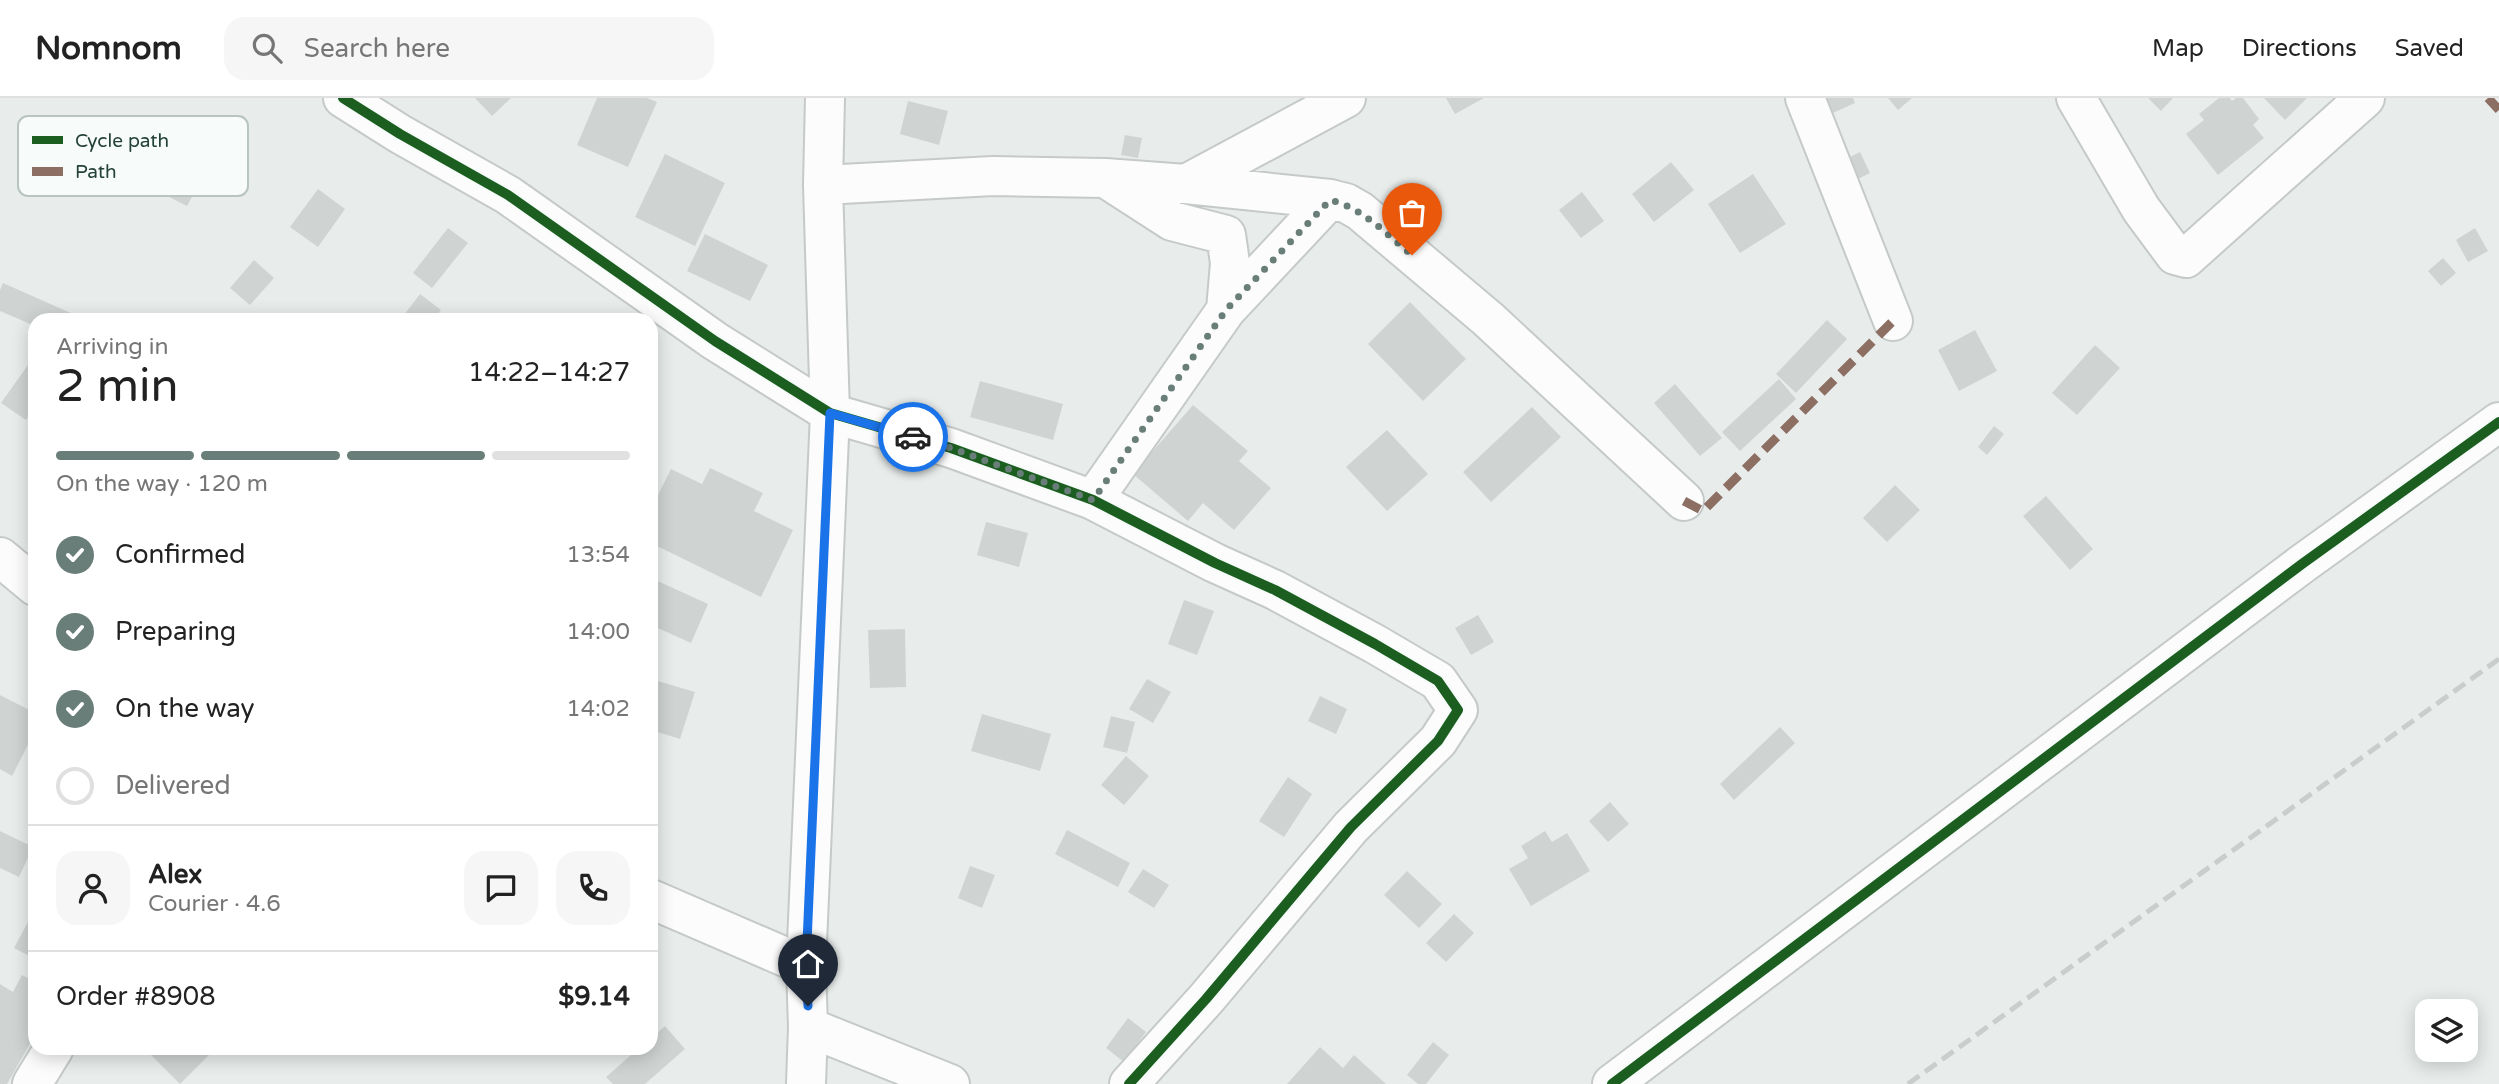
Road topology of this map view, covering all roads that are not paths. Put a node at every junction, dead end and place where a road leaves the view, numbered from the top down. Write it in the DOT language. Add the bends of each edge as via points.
graph roads {
  1 [pos="825,98"];
  2 [pos="1346,98"];
  3 [pos="1805,98"];
  4 [pos="2076,98"];
  5 [pos="2365,98"];
  6 [pos="356,101"];
  7 [pos="1105,178"];
  8 [pos="1186,184"];
  9 [pos="823,185"];
  10 [pos="1330,200"];
  11 [pos="1226,310"];
  12 [pos="1893,321"];
  13 [pos="830,413"];
  14 [pos="2499,422"];
  15 [pos="1093,500"];
  16 [pos="1684,501"];
  17 [pos="0,557"];
  18 [pos="28,580"];
  19 [pos="658,902"];
  20 [pos="806,966"];
  21 [pos="808,1027"];
  22 [pos="50,1055"];
  23 [pos="32,1084"];
  24 [pos="806,1084"];
  25 [pos="950,1084"];
  26 [pos="1129,1084"];
  27 [pos="1612,1084"];
  1 -- 9 [label="street"];
  2 -- 8 [label="street"];
  3 -- 12 [label="street"];
  4 -- 5 [label="street" via="2141,209 2175,255 2186,258"];
  6 -- 13 [label="street" via="508,195 715,341"];
  7 -- 8 [label="street"];
  7 -- 9 [label="street" via="993,176"];
  7 -- 11 [label="street" via="1172,220 1226,235 1230,263"];
  8 -- 10 [label="street"];
  9 -- 13 [label="street"];
  10 -- 11 [label="street"];
  10 -- 16 [label="street" via="1360,211 1488,319"];
  11 -- 15 [label="street"];
  13 -- 15 [label="street" via="951,448"];
  13 -- 20 [label="street"];
  14 -- 27 [label="street" via="2301,564"];
  15 -- 26 [label="street" via="1375,644 1438,681 1458,710 1438,741 1351,827"];
  17 -- 18 [label="street"];
  19 -- 20 [label="street"];
  20 -- 21 [label="street"];
  21 -- 24 [label="street"];
  21 -- 25 [label="street"];
  22 -- 23 [label="street"];
}
